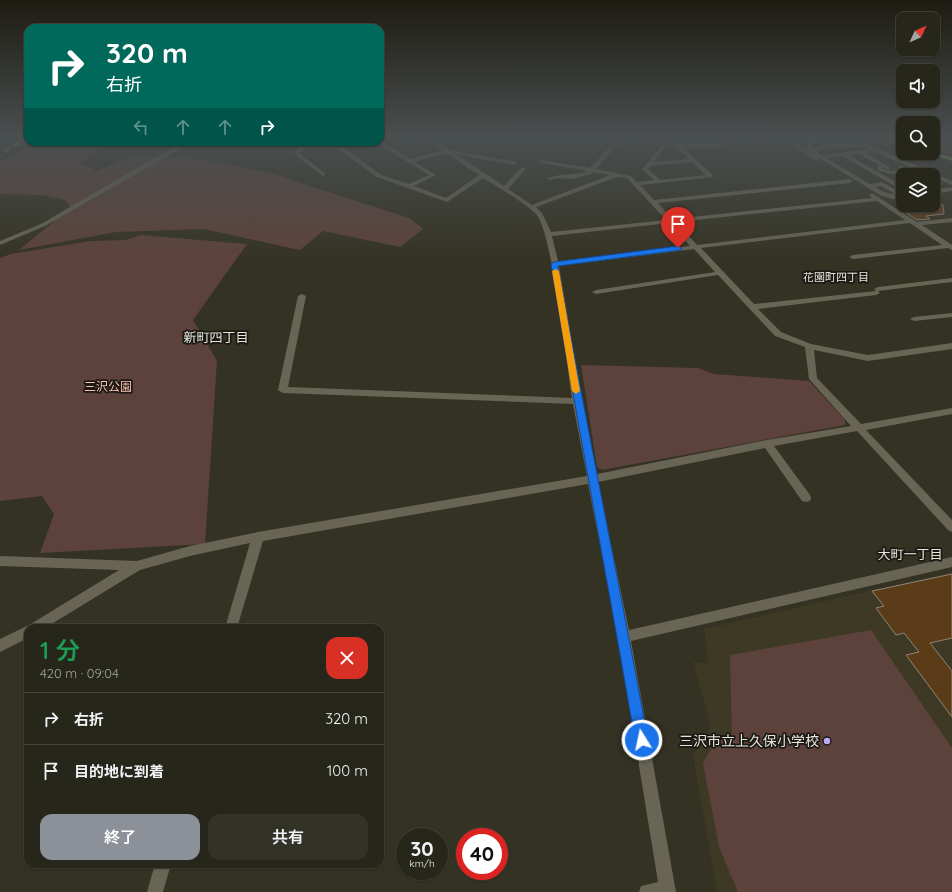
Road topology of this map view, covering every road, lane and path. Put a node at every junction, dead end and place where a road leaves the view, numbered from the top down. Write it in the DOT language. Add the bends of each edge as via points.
graph roads {
  1 [pos="121,180"];
  2 [pos="390,180"];
  3 [pos="423,180"];
  4 [pos="476,180"];
  5 [pos="490,180"];
  6 [pos="513,180"];
  7 [pos="604,180"];
  8 [pos="632,180"];
  9 [pos="673,180"];
  10 [pos="828,180"];
  11 [pos="859,180"];
  12 [pos="861,180"];
  13 [pos="888,180"];
  14 [pos="658,181"];
  15 [pos="892,182"];
  16 [pos="896,182"];
  17 [pos="636,184"];
  18 [pos="896,185"];
  19 [pos="410,186"];
  20 [pos="869,186"];
  21 [pos="940,186"];
  22 [pos="504,189"];
  23 [pos="949,189"];
  24 [pos="896,192"];
  25 [pos="896,197"];
  26 [pos="877,199"];
  27 [pos="653,202"];
  28 [pos="531,207"];
  29 [pos="670,220"];
  30 [pos="952,220"];
  31 [pos="913,222"];
  32 [pos="548,234"];
  33 [pos="0,243"];
  34 [pos="694,246"];
  35 [pos="951,247"];
  36 [pos="853,257"];
  37 [pos="554,264"];
  38 [pos="720,273"];
  39 [pos="952,280"];
  40 [pos="596,292"];
  41 [pos="302,296"];
  42 [pos="752,307"];
  43 [pos="952,315"];
  44 [pos="914,319"];
  45 [pos="809,346"];
  46 [pos="952,346"];
  47 [pos="578,401"];
  48 [pos="952,411"];
  49 [pos="859,427"];
  50 [pos="767,444"];
  51 [pos="594,479"];
  52 [pos="806,498"];
  53 [pos="952,527"];
  54 [pos="258,537"];
  55 [pos="0,560"];
  56 [pos="952,562"];
  57 [pos="136,566"];
  58 [pos="41,624"];
  59 [pos="232,624"];
  60 [pos="24,633"];
  61 [pos="624,637"];
  62 [pos="0,646"];
  63 [pos="162,868"];
  64 [pos="668,890"];
  65 [pos="155,892"];
  66 [pos="648,892"];
  1 -- 33 [label="street" via="43,225"];
  2 -- 19 [label="street"];
  3 -- 19 [label="street"];
  4 -- 19 [label="street" via="447,200"];
  5 -- 22 [label="street"];
  6 -- 22 [label="street"];
  7 -- 28 [label="street"];
  8 -- 17 [label="street"];
  9 -- 14 [label="street"];
  10 -- 27 [label="street"];
  11 -- 26 [label="street"];
  12 -- 20 [label="street"];
  13 -- 15 [label="street"];
  14 -- 17 [label="street"];
  15 -- 16 [label="street"];
  15 -- 18 [label="street"];
  17 -- 27 [label="street"];
  20 -- 24 [label="street" via="882,184"];
  20 -- 25 [label="street" via="886,195"];
  21 -- 23 [label="street"];
  22 -- 28 [label="street"];
  26 -- 29 [label="street"];
  26 -- 31 [label="street"];
  27 -- 29 [label="street"];
  28 -- 32 [label="street" via="543,220"];
  29 -- 32 [label="street"];
  29 -- 34 [label="street"];
  30 -- 31 [label="street"];
  31 -- 34 [label="street"];
  31 -- 35 [label="street"];
  32 -- 37 [label="street"];
  34 -- 37 [label="street"];
  34 -- 38 [label="street"];
  35 -- 36 [label="street"];
  37 -- 47 [label="street"];
  38 -- 40 [label="street"];
  38 -- 42 [label="street"];
  39 -- 42 [label="street"];
  41 -- 47 [label="street" via="283,390"];
  42 -- 45 [label="street" via="778,334"];
  43 -- 44 [label="street"];
  45 -- 46 [label="street" via="868,358"];
  45 -- 49 [label="street" via="813,379"];
  47 -- 51 [label="street"];
  48 -- 49 [label="street"];
  49 -- 50 [label="street"];
  49 -- 53 [label="street"];
  50 -- 51 [label="street"];
  50 -- 52 [label="street"];
  51 -- 54 [label="street"];
  51 -- 61 [label="street"];
  54 -- 57 [label="street" via="190,551"];
  54 -- 59 [label="street"];
  55 -- 57 [label="street"];
  56 -- 61 [label="street"];
  57 -- 58 [label="street"];
  60 -- 62 [label="street"];
  61 -- 64 [label="street"];
  63 -- 65 [label="street"];
  64 -- 66 [label="street"];
}
